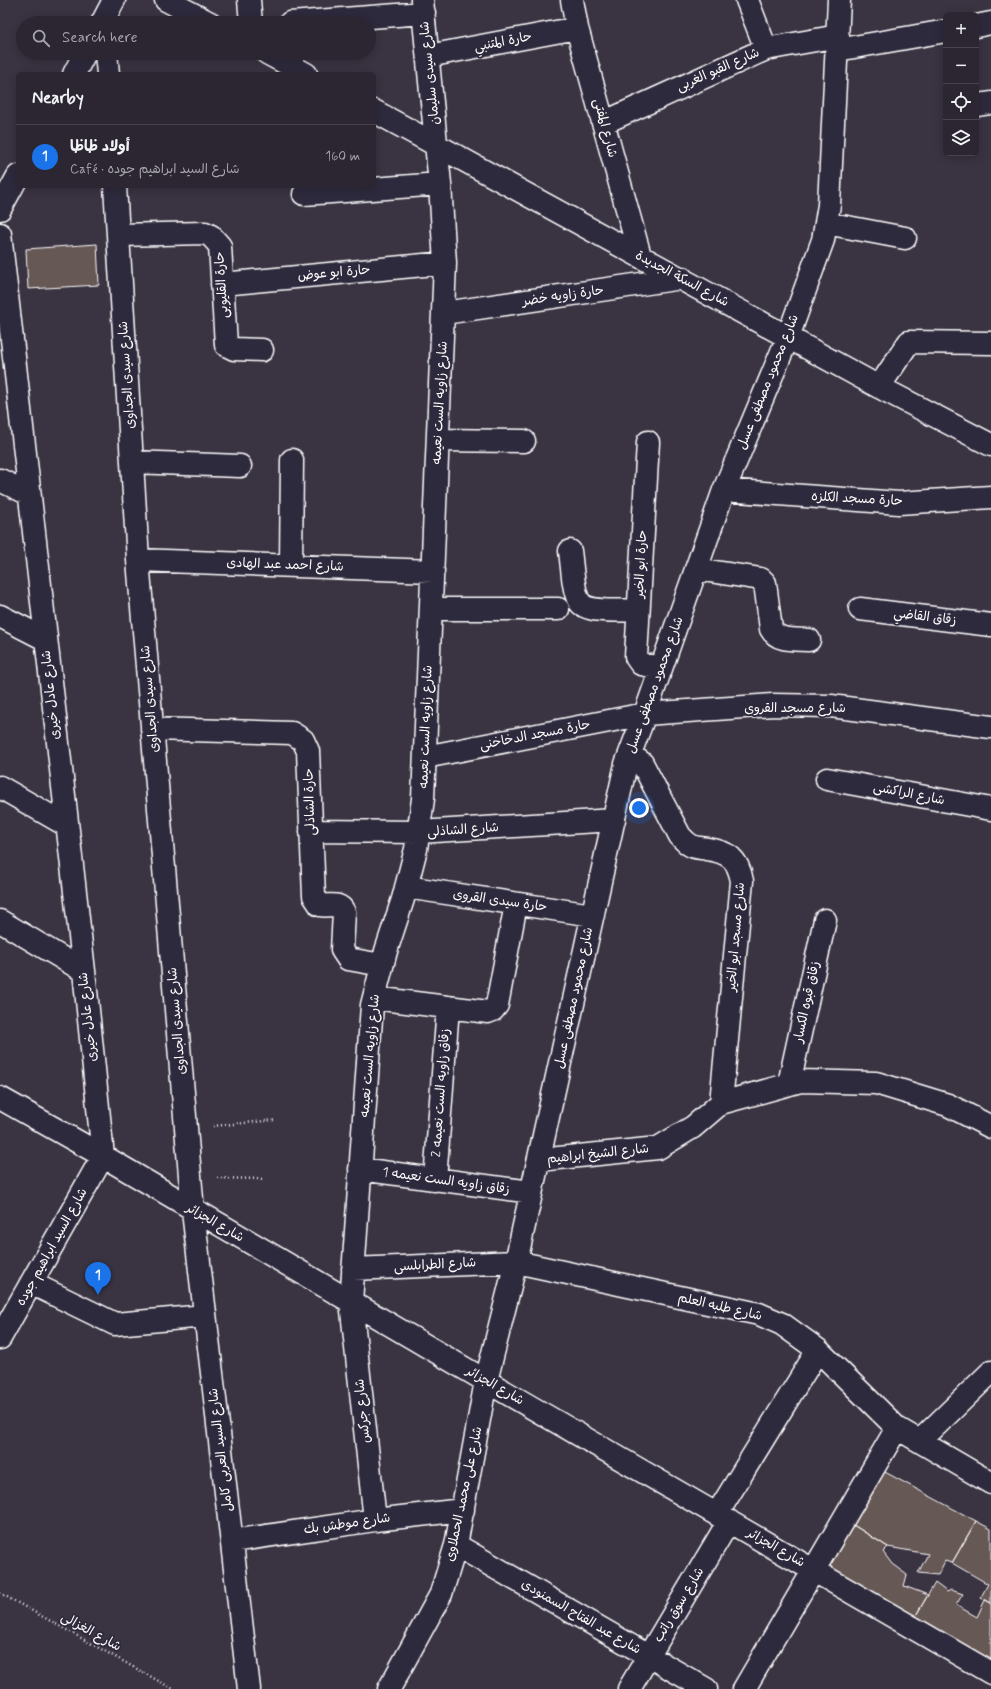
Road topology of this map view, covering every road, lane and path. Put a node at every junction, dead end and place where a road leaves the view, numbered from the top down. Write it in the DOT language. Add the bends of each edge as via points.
graph roads {
  1 [pos="166,0"];
  2 [pos="249,0"];
  3 [pos="572,0"];
  4 [pos="747,0"];
  5 [pos="839,0"];
  6 [pos="423,6"];
  7 [pos="197,16"];
  8 [pos="250,16"];
  9 [pos="345,16"];
  10 [pos="991,23"];
  11 [pos="979,25"];
  12 [pos="577,28"];
  13 [pos="943,31"];
  14 [pos="838,43"];
  15 [pos="766,49"];
  16 [pos="428,56"];
  17 [pos="81,60"];
  18 [pos="107,60"];
  19 [pos="280,60"];
  20 [pos="75,72"];
  21 [pos="108,72"];
  22 [pos="302,72"];
  23 [pos="376,112"];
  24 [pos="603,123"];
  25 [pos="437,145"];
  26 [pos="16,180"];
  27 [pos="440,184"];
  28 [pos="115,188"];
  29 [pos="304,194"];
  30 [pos="0,209"];
  31 [pos="826,223"];
  32 [pos="0,234"];
  33 [pos="118,235"];
  34 [pos="905,238"];
  35 [pos="640,256"];
  36 [pos="446,263"];
  37 [pos="682,278"];
  38 [pos="222,284"];
  39 [pos="444,313"];
  40 [pos="788,337"];
  41 [pos="991,343"];
  42 [pos="262,350"];
  43 [pos="879,387"];
  44 [pos="960,428"];
  45 [pos="991,428"];
  46 [pos="438,440"];
  47 [pos="524,441"];
  48 [pos="648,442"];
  49 [pos="991,445"];
  50 [pos="292,460"];
  51 [pos="132,462"];
  52 [pos="240,466"];
  53 [pos="0,480"];
  54 [pos="724,490"];
  55 [pos="29,494"];
  56 [pos="991,497"];
  57 [pos="570,551"];
  58 [pos="138,560"];
  59 [pos="291,566"];
  60 [pos="696,569"];
  61 [pos="433,571"];
  62 [pos="431,609"];
  63 [pos="558,609"];
  64 [pos="860,609"];
  65 [pos="638,610"];
  66 [pos="0,616"];
  67 [pos="991,625"];
  68 [pos="45,639"];
  69 [pos="809,640"];
  70 [pos="661,668"];
  71 [pos="645,714"];
  72 [pos="991,727"];
  73 [pos="152,729"];
  74 [pos="629,756"];
  75 [pos="425,757"];
  76 [pos="827,778"];
  77 [pos="0,787"];
  78 [pos="991,809"];
  79 [pos="614,820"];
  80 [pos="66,825"];
  81 [pos="311,831"];
  82 [pos="419,832"];
  83 [pos="406,887"];
  84 [pos="516,904"];
  85 [pos="593,915"];
  86 [pos="826,920"];
  87 [pos="0,922"];
  88 [pos="382,965"];
  89 [pos="84,971"];
  90 [pos="374,998"];
  91 [pos="448,1007"];
  92 [pos="789,1084"];
  93 [pos="721,1103"];
  94 [pos="2,1105"];
  95 [pos="275,1120"];
  96 [pos="991,1127"];
  97 [pos="186,1129"];
  98 [pos="103,1156"];
  99 [pos="539,1160"];
  100 [pos="360,1170"];
  101 [pos="191,1178"];
  102 [pos="262,1180"];
  103 [pos="435,1180"];
  104 [pos="531,1192"];
  105 [pos="193,1210"];
  106 [pos="516,1262"];
  107 [pos="353,1269"];
  108 [pos="31,1283"];
  109 [pos="350,1302"];
  110 [pos="205,1316"];
  111 [pos="0,1338"];
  112 [pos="818,1350"];
  113 [pos="991,1372"];
  114 [pos="486,1381"];
  115 [pos="897,1428"];
  116 [pos="920,1441"];
  117 [pos="991,1483"];
  118 [pos="463,1510"];
  119 [pos="723,1517"];
  120 [pos="375,1520"];
  121 [pos="232,1541"];
  122 [pos="456,1545"];
  123 [pos="814,1570"];
  124 [pos="0,1593"];
  125 [pos="649,1656"];
  126 [pos="991,1673"];
  127 [pos="173,1689"];
  128 [pos="249,1689"];
  129 [pos="389,1689"];
  130 [pos="629,1689"];
  131 [pos="706,1689"];
  132 [pos="744,1689"];
  1 -- 7 [label="street"];
  2 -- 8 [label="street"];
  3 -- 12 [label="street, شارع المفتى"];
  4 -- 15 [label="street"];
  5 -- 14 [label="street, شارع محمود مصطفى عسل"];
  6 -- 9 [label="street"];
  6 -- 16 [label="street, شارع سيدى سليمان"];
  10 -- 11 [label="street"];
  12 -- 16 [label="street, حارة المتنبي"];
  12 -- 24 [label="street, شارع المفتى"];
  13 -- 14 [label="street, شارع القبو الغربى"];
  14 -- 15 [label="street, شارع القبو الغربى"];
  14 -- 31 [label="street, شارع محمود مصطفى عسل"];
  15 -- 24 [label="street, شارع القبو الغربى"];
  16 -- 25 [label="street, شارع سيدى سليمان"];
  17 -- 20 [label="street"];
  18 -- 21 [label="street"];
  19 -- 22 [label="street"];
  23 -- 25 [label="street, شارع السكة الجديدة"];
  24 -- 35 [label="street, شارع المفتى"];
  25 -- 27 [label="street, شارع زاويه الست نعيمه"];
  25 -- 35 [label="street, شارع السكة الجديدة"];
  26 -- 30 [label="street"];
  27 -- 29 [label="street"];
  27 -- 36 [label="street, شارع زاويه الست نعيمه"];
  28 -- 33 [label="street, شارع سيدى الجداوى"];
  31 -- 34 [label="street"];
  31 -- 40 [label="street, شارع محمود مصطفى عسل" via="823,240"];
  32 -- 55 [label="street, شارع عادل خيرى"];
  33 -- 38 [label="street, حارة القليوبى" via="205,232 220,246"];
  33 -- 51 [label="street, شارع سيدى الجداوى"];
  35 -- 37 [label="street, شارع السكة الجديدة"];
  36 -- 38 [label="street, حارة ابو عوض"];
  36 -- 39 [label="street, شارع زاويه الست نعيمه"];
  37 -- 39 [label="street, حارة زاويه خضر"];
  37 -- 40 [label="street, شارع السكة الجديدة"];
  38 -- 42 [label="street, حارة القليوبى" via="226,345 234,349"];
  39 -- 46 [label="street, شارع زاويه الست نعيمه"];
  40 -- 43 [label="street, شارع السكة الجديدة"];
  40 -- 54 [label="street, شارع محمود مصطفى عسل"];
  41 -- 43 [label="street" via="909,342"];
  43 -- 44 [label="street, شارع السكة الجديدة"];
  44 -- 45 [label="street"];
  44 -- 49 [label="street, شارع السكة الجديدة"];
  46 -- 47 [label="street"];
  46 -- 61 [label="street, شارع زاويه الست نعيمه"];
  48 -- 65 [label="street, حارة ابو الخير"];
  50 -- 59 [label="street"];
  51 -- 52 [label="street"];
  51 -- 58 [label="street, شارع سيدى الجداوى"];
  53 -- 55 [label="street"];
  54 -- 56 [label="street, حارة مسجد الكلزه" via="899,503"];
  54 -- 60 [label="street, شارع محمود مصطفى عسل"];
  55 -- 68 [label="street, شارع عادل خيرى"];
  57 -- 65 [label="street" via="577,595 582,605 591,609"];
  58 -- 59 [label="street, شارع احمد عبد الهادى"];
  58 -- 73 [label="street, شارع سيدى الجداوى"];
  59 -- 61 [label="street, شارع احمد عبد الهادى"];
  60 -- 69 [label="street" via="761,579 765,583 771,629 774,633 782,638"];
  60 -- 70 [label="street, شارع محمود مصطفى عسل"];
  61 -- 62 [label="street, شارع زاويه الست نعيمه"];
  62 -- 63 [label="street"];
  62 -- 75 [label="street, شارع زاويه الست نعيمه"];
  64 -- 67 [label="street, زقاق القاضي"];
  65 -- 70 [label="street, حارة ابو الخير" via="637,660 644,665"];
  66 -- 68 [label="street"];
  68 -- 80 [label="street, شارع عادل خيرى"];
  70 -- 71 [label="street, شارع محمود مصطفى عسل"];
  71 -- 72 [label="street, شارع مسجد القروى" via="773,705 831,706"];
  71 -- 74 [label="street, شارع محمود مصطفى عسل"];
  71 -- 75 [label="street, حارة مسجد الدخاخنى"];
  73 -- 81 [label="street, حارة الشاذلى" via="292,733 298,736 308,751"];
  73 -- 97 [label="street, شارع سيدى الجداوى"];
  74 -- 79 [label="street, شارع محمود مصطفى عسل"];
  74 -- 93 [label="street, شارع مسجد ابو الخير" via="634,756 642,763 680,836 693,847 721,850 733,859 740,872 742,881"];
  75 -- 82 [label="street, شارع زاويه الست نعيمه"];
  76 -- 78 [label="street, شارع الراكشى"];
  77 -- 80 [label="street"];
  79 -- 82 [label="street, شارع الشاذلى"];
  79 -- 85 [label="street, شارع محمود مصطفى عسل"];
  80 -- 89 [label="street, شارع عادل خيرى"];
  81 -- 82 [label="street, شارع الشاذلى"];
  81 -- 88 [label="street, حارة الشاذلى" via="314,896 320,904 336,905 344,912 343,954 351,960"];
  82 -- 83 [label="street, شارع زاويه الست نعيمه"];
  83 -- 84 [label="street, حارة سيدى القروى"];
  83 -- 88 [label="street, شارع زاويه الست نعيمه"];
  84 -- 85 [label="street, حارة سيدى القروى"];
  84 -- 91 [label="street" via="496,1008 488,1012"];
  85 -- 99 [label="street, شارع محمود مصطفى عسل"];
  86 -- 92 [label="street, زقاق قبوه الكسار"];
  87 -- 89 [label="street"];
  88 -- 90 [label="street, شارع زاويه الست نعيمه"];
  89 -- 98 [label="street, شارع عادل خيرى"];
  90 -- 91 [label="street"];
  90 -- 100 [label="street, شارع زاويه الست نعيمه"];
  91 -- 103 [label="street, زقاق زاويه الست نعيمه 2"];
  92 -- 93 [label="street, شارع الشيخ ابراهيم"];
  92 -- 96 [label="street, شارع الشيخ ابراهيم" via="801,1081 876,1083 948,1105"];
  93 -- 99 [label="street, شارع الشيخ ابراهيم" via="693,1127 658,1148"];
  94 -- 98 [label="street, شارع الجزائر"];
  95 -- 97 [label="path"];
  97 -- 101 [label="street, شارع سيدى الجداوى"];
  98 -- 105 [label="street, شارع الجزائر"];
  98 -- 108 [label="street, شارع السيد ابراهيم جوده"];
  99 -- 104 [label="street, شارع محمود مصطفى عسل"];
  100 -- 103 [label="street, زقاق زاويه الست نعيمه 1"];
  100 -- 107 [label="street, شارع زاويه الست نعيمه"];
  101 -- 102 [label="path"];
  101 -- 105 [label="street, شارع سيدى الجداوى"];
  103 -- 104 [label="street, زقاق زاويه الست نعيمه 1"];
  104 -- 106 [label="street, شارع محمود مصطفى عسل"];
  105 -- 109 [label="street, شارع الجزائر"];
  105 -- 110 [label="street, شارع السيد العربى كامل"];
  106 -- 107 [label="street, شارع الطرابلسى"];
  106 -- 112 [label="street, شارع طلبه العلم" via="759,1314 782,1324"];
  106 -- 114 [label="street, شارع محمود مصطفى عسل"];
  107 -- 109 [label="street, شارع زاويه الست نعيمه"];
  108 -- 110 [label="street" via="115,1324"];
  108 -- 111 [label="street, شارع السيد ابراهيم جوده"];
  109 -- 114 [label="street, شارع الجزائر"];
  109 -- 120 [label="street, شارع جركس"];
  110 -- 121 [label="street, شارع السيد العربى كامل"];
  112 -- 115 [label="street, شارع طلبه العلم"];
  112 -- 119 [label="street, شارع سوق راتب"];
  113 -- 116 [label="street"];
  114 -- 118 [label="street, شارع على محمد الحملاوى"];
  114 -- 119 [label="street, شارع الجزائر"];
  115 -- 116 [label="street, شارع طلبه العلم"];
  115 -- 123 [label="street"];
  116 -- 117 [label="street, شارع طلبه العلم"];
  118 -- 120 [label="street, شارع موطش بك"];
  118 -- 122 [label="street, شارع على محمد الحملاوى"];
  119 -- 123 [label="street, شارع الجزائر"];
  119 -- 125 [label="street, شارع سوق راتب"];
  120 -- 121 [label="street, شارع موطش بك"];
  121 -- 128 [label="street, شارع السيد العربى كامل"];
  122 -- 125 [label="street, شارع عبد الفتاح السمنودى"];
  122 -- 129 [label="street, شارع على محمد الحملاوى" via="441,1594"];
  123 -- 126 [label="street, شارع الجزائر"];
  123 -- 132 [label="street"];
  124 -- 127 [label="path, شارع الغزالى"];
  125 -- 130 [label="street, شارع سوق راتب"];
  125 -- 131 [label="street, شارع عبد الفتاح السمنودى"];
}
